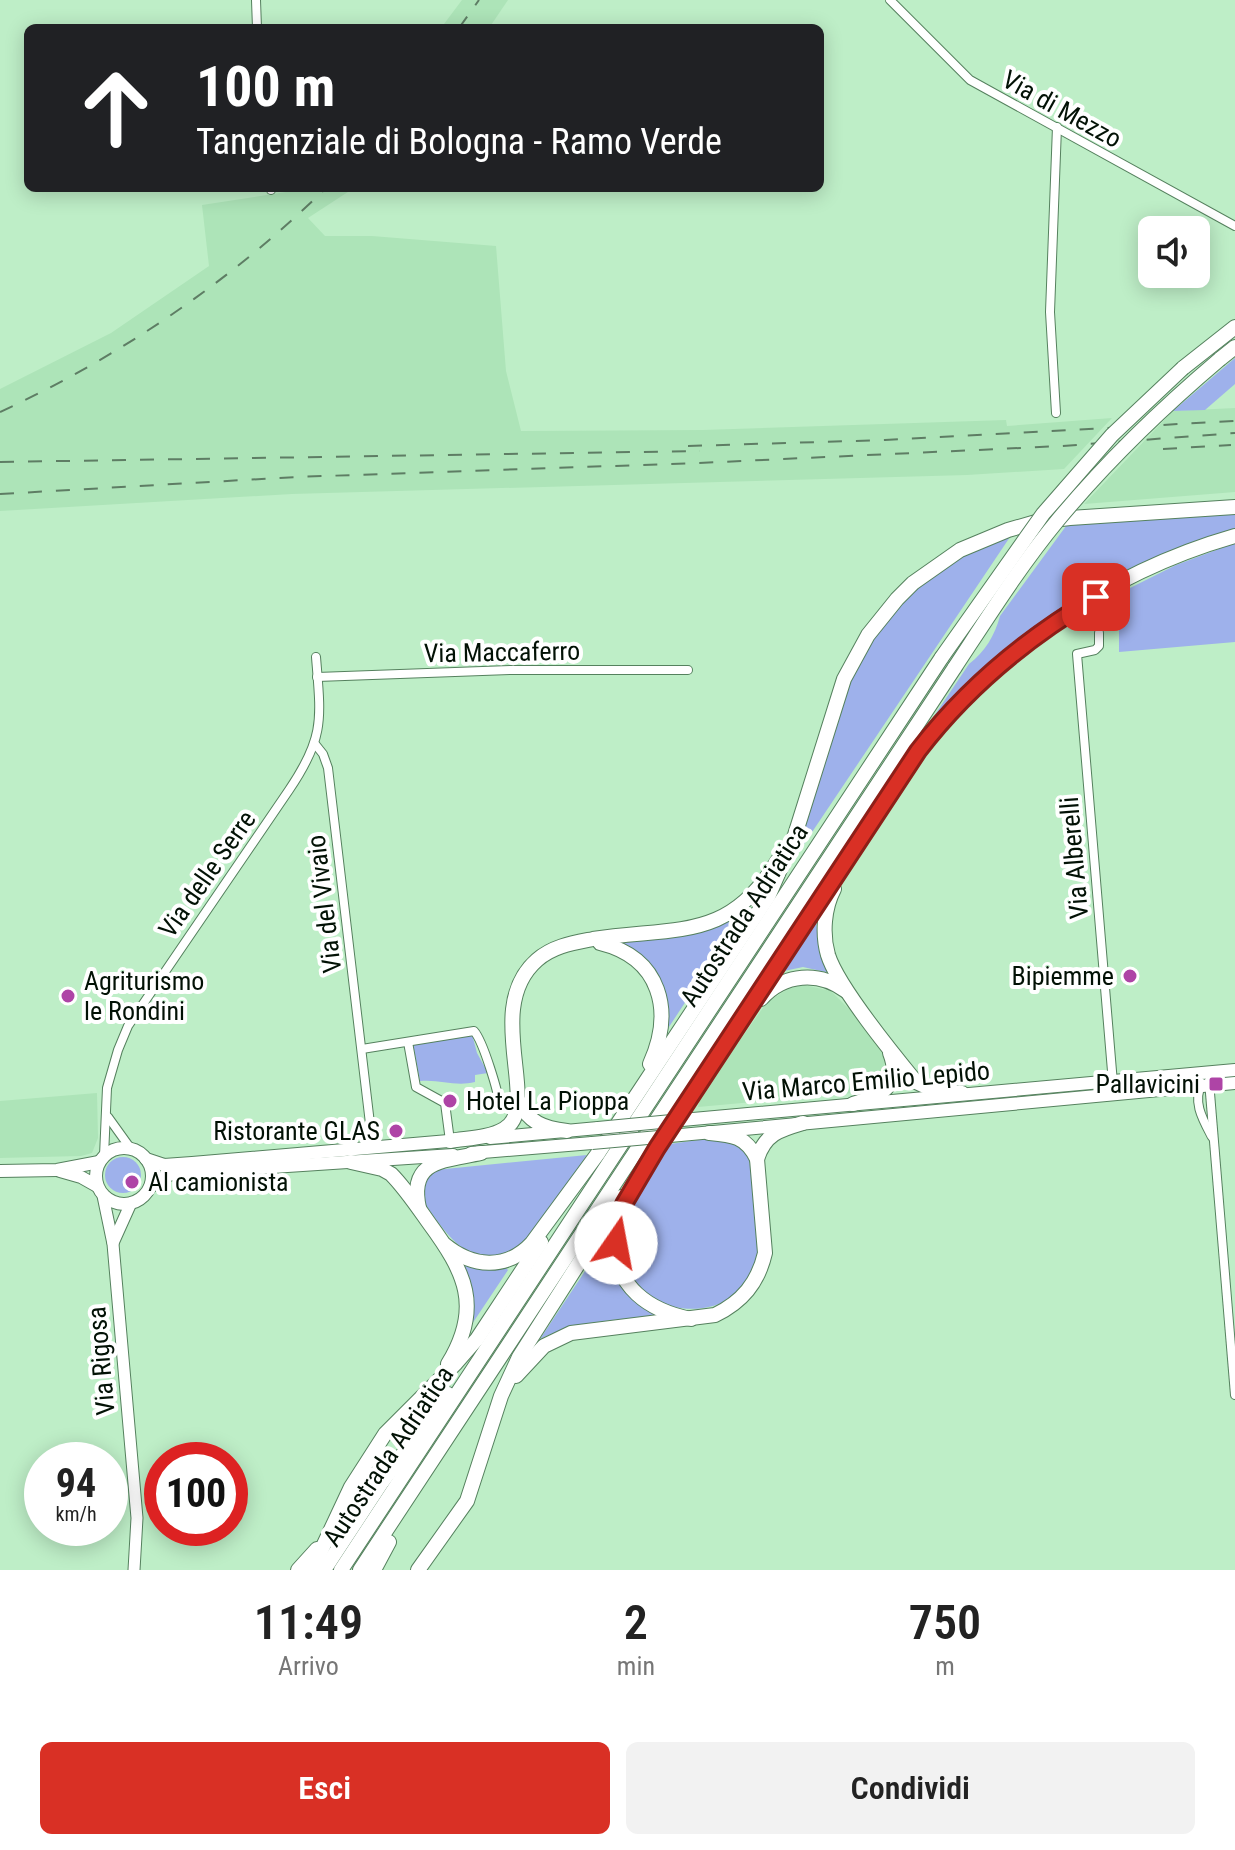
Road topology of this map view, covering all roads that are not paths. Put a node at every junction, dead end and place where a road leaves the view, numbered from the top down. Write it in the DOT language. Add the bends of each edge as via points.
graph roads {
  1 [pos="256,0"];
  2 [pos="890,0"];
  3 [pos="257,24"];
  4 [pos="1057,127"];
  5 [pos="1235,226"];
  6 [pos="1235,327"];
  7 [pos="1235,347"];
  8 [pos="1056,413"];
  9 [pos="1235,507"];
  10 [pos="1235,536"];
  11 [pos="1099,633"];
  12 [pos="316,657"];
  13 [pos="688,670"];
  14 [pos="317,677"];
  15 [pos="315,744"];
  16 [pos="818,759"];
  17 [pos="873,818"];
  18 [pos="584,941"];
  19 [pos="849,992"];
  20 [pos="883,1038"];
  21 [pos="408,1042"];
  22 [pos="362,1049"];
  23 [pos="1235,1070"];
  24 [pos="1206,1081"];
  25 [pos="1235,1083"];
  26 [pos="1113,1088"];
  27 [pos="962,1093"];
  28 [pos="687,1099"];
  29 [pos="518,1100"];
  30 [pos="853,1104"];
  31 [pos="500,1108"];
  32 [pos="626,1112"];
  33 [pos="107,1116"];
  34 [pos="803,1123"];
  35 [pos="567,1131"];
  36 [pos="709,1133"];
  37 [pos="450,1141"];
  38 [pos="1214,1141"];
  39 [pos="657,1148"];
  40 [pos="131,1149"];
  41 [pos="373,1149"];
  42 [pos="594,1150"];
  43 [pos="481,1153"];
  44 [pos="102,1159"];
  45 [pos="146,1159"];
  46 [pos="757,1159"];
  47 [pos="351,1162"];
  48 [pos="57,1170"];
  49 [pos="0,1171"];
  50 [pos="150,1187"];
  51 [pos="100,1191"];
  52 [pos="131,1203"];
  53 [pos="419,1209"];
  54 [pos="113,1244"];
  55 [pos="445,1245"];
  56 [pos="691,1319"];
  57 [pos="499,1332"];
  58 [pos="435,1385"];
  59 [pos="1235,1395"];
  60 [pos="501,1396"];
  61 [pos="433,1462"];
  62 [pos="332,1530"];
  63 [pos="134,1570"];
  64 [pos="298,1570"];
  65 [pos="312,1570"];
  66 [pos="324,1570"];
  67 [pos="341,1570"];
  68 [pos="360,1570"];
  69 [pos="374,1570"];
  70 [pos="418,1570"];
  1 -- 3 [label="street"];
  2 -- 4 [label="street, Via di Mezzo" via="970,80"];
  4 -- 5 [label="street, Via di Mezzo"];
  4 -- 8 [label="street" via="1050,312"];
  6 -- 57 [label="highway, Autostrada Adriatica, bridge" via="1112,435 1018,546"];
  7 -- 61 [label="highway, Autostrada Adriatica, bridge" via="1151,419 1057,522 1004,594"];
  9 -- 16 [label="highway" via="1036,522 960,550 913,583 868,635 844,679"];
  10 -- 17 [label="highway" via="1138,573 1024,644 949,713"];
  11 -- 26 [label="street, Via Alberelli" via="1095,650 1077,654"];
  12 -- 14 [label="street, Via del Vivaio"];
  13 -- 14 [label="street, Via Maccaferro"];
  14 -- 15 [label="street, Via del Vivaio" via="321,716"];
  15 -- 22 [label="street, Via del Vivaio" via="328,768"];
  15 -- 33 [label="street, Via delle Serre" via="128,1026 109,1080"];
  16 -- 18 [label="highway" via="779,859 740,906 697,928"];
  16 -- 32 [label="highway" via="795,835 768,897"];
  17 -- 19 [label="highway" via="832,893 825,919 828,954"];
  17 -- 28 [label="highway"];
  18 -- 29 [label="highway" via="542,956 515,993 511,1028"];
  18 -- 32 [label="highway" via="614,946 639,962 662,1004 660,1040"];
  19 -- 20 [label="highway"];
  19 -- 28 [label="highway" via="814,977 774,986"];
  20 -- 27 [label="highway" via="916,1082"];
  20 -- 30 [label="highway" via="893,1062 890,1085"];
  21 -- 22 [label="street"];
  21 -- 31 [label="street" via="474,1031"];
  21 -- 37 [label="street" via="416,1087 445,1103"];
  22 -- 41 [label="street, Via del Vivaio"];
  23 -- 24 [label="main road, Via Marco Emilio Lepido"];
  24 -- 25 [label="main road, Via Marco Emilio Lepido"];
  24 -- 26 [label="main road, Via Marco Emilio Lepido"];
  24 -- 38 [label="street"];
  24 -- 38 [label="street" via="1197,1092 1197,1103"];
  26 -- 27 [label="main road, Via Marco Emilio Lepido"];
  26 -- 34 [label="main road, Via Marco Emilio Lepido"];
  27 -- 30 [label="main road, Via Marco Emilio Lepido"];
  28 -- 39 [label="highway"];
  29 -- 35 [label="highway" via="533,1121"];
  29 -- 37 [label="highway" via="516,1116 506,1128"];
  30 -- 35 [label="main road, Via Marco Emilio Lepido, bridge"];
  32 -- 42 [label="highway"];
  33 -- 40 [label="street"];
  33 -- 44 [label="street, Via delle Serre"];
  34 -- 36 [label="main road, Via Marco Emilio Lepido"];
  34 -- 46 [label="highway" via="771,1134"];
  35 -- 37 [label="main road, Via Marco Emilio Lepido"];
  36 -- 42 [label="main road, Via Marco Emilio Lepido, bridge"];
  36 -- 46 [label="highway" via="741,1138"];
  37 -- 41 [label="main road, Via Marco Emilio Lepido"];
  38 -- 59 [label="street"];
  39 -- 56 [label="highway" via="624,1204 616,1251 626,1279 643,1301"];
  39 -- 60 [label="highway" via="543,1315"];
  40 -- 44 [label="main road" via="117,1149"];
  40 -- 45 [label="main road"];
  41 -- 45 [label="main road, Via Marco Emilio Lepido" via="164,1165"];
  42 -- 43 [label="main road, Via Marco Emilio Lepido"];
  42 -- 55 [label="highway" via="520,1254 485,1263 459,1256"];
  42 -- 58 [label="highway" via="486,1326"];
  43 -- 47 [label="main road, Via Marco Emilio Lepido"];
  43 -- 53 [label="highway" via="425,1169 417,1182"];
  44 -- 48 [label="main road"];
  44 -- 51 [label="main road" via="95,1178"];
  45 -- 50 [label="main road" via="152,1172"];
  46 -- 56 [label="highway" via="765,1240 761,1267 734,1305"];
  47 -- 50 [label="main road, Via Marco Emilio Lepido" via="168,1175"];
  47 -- 53 [label="highway" via="386,1170"];
  48 -- 49 [label="main road"];
  48 -- 51 [label="main road" via="81,1177"];
  50 -- 52 [label="main road"];
  51 -- 52 [label="main road" via="116,1203"];
  51 -- 54 [label="main road, Via Rigosa"];
  52 -- 54 [label="main road, Via Rigosa"];
  53 -- 55 [label="highway"];
  54 -- 63 [label="main road, Via Rigosa" via="137,1518"];
  55 -- 58 [label="highway" via="463,1276 466,1310 459,1343"];
  56 -- 60 [label="highway" via="590,1329 556,1338"];
  57 -- 66 [label="highway" via="382,1482"];
  57 -- 67 [label="highway, Autostrada Adriatica"];
  58 -- 62 [label="highway" via="398,1419 368,1458"];
  60 -- 70 [label="highway" via="474,1485"];
  61 -- 68 [label="highway, Autostrada Adriatica"];
  61 -- 69 [label="highway"];
  62 -- 64 [label="highway"];
  62 -- 65 [label="highway"];
}
